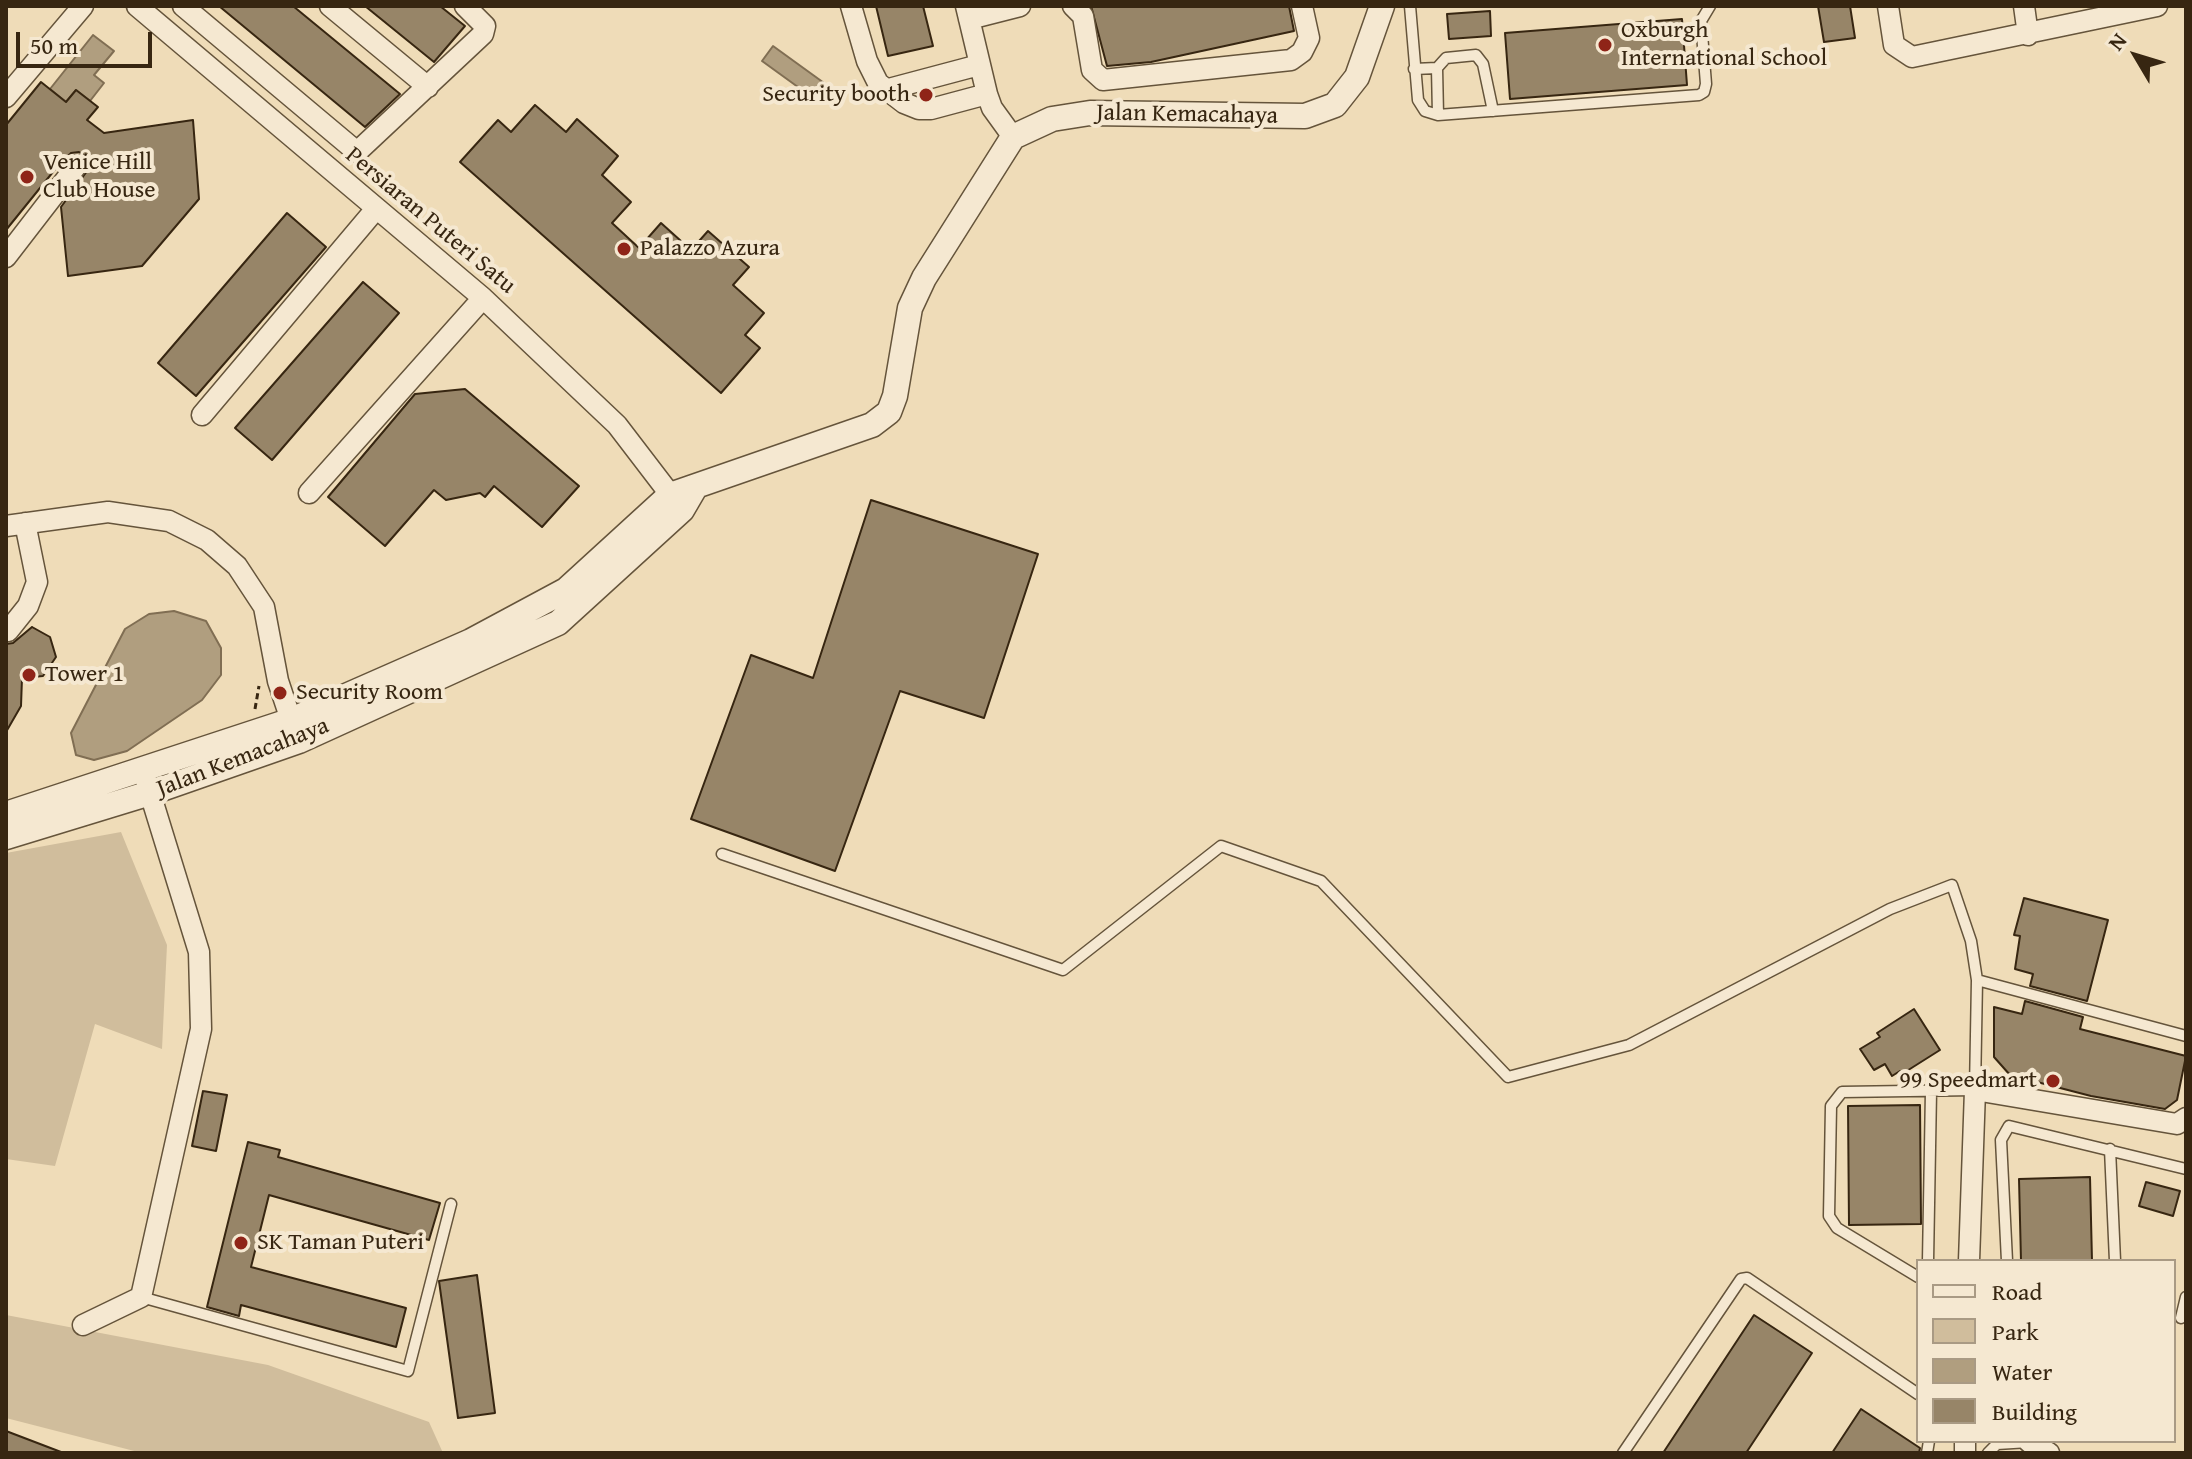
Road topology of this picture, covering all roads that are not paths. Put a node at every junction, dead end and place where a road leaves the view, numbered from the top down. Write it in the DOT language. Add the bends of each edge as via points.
graph roads {
  1 [pos="83,6"];
  2 [pos="137,6"];
  3 [pos="183,6"];
  4 [pos="330,6"];
  5 [pos="465,6"];
  6 [pos="851,6"];
  7 [pos="1020,6"];
  8 [pos="1073,6"];
  9 [pos="1302,6"];
  10 [pos="1382,6"];
  11 [pos="1410,6"];
  12 [pos="1710,6"];
  13 [pos="1888,6"];
  14 [pos="2024,6"];
  15 [pos="2157,6"];
  16 [pos="968,12"];
  17 [pos="2028,35"];
  18 [pos="979,65"];
  19 [pos="1437,68"];
  20 [pos="1414,69"];
  21 [pos="428,87"];
  22 [pos="885,90"];
  23 [pos="987,94"];
  24 [pos="6,97"];
  25 [pos="1493,111"];
  26 [pos="1438,115"];
  27 [pos="1013,137"];
  28 [pos="77,165"];
  29 [pos="375,210"];
  30 [pos="6,257"];
  31 [pos="483,298"];
  32 [pos="202,415"];
  33 [pos="309,493"];
  34 [pos="676,503"];
  35 [pos="16,524"];
  36 [pos="8,631"];
  37 [pos="294,731"];
  38 [pos="147,782"];
  39 [pos="6,814"];
  40 [pos="6,837"];
  41 [pos="722,854"];
  42 [pos="1977,980"];
  43 [pos="2186,1036"];
  44 [pos="1975,1090"];
  45 [pos="1931,1091"];
  46 [pos="2186,1118"];
  47 [pos="2110,1149"];
  48 [pos="2186,1169"];
  49 [pos="451,1204"];
  50 [pos="1928,1259"];
  51 [pos="1969,1259"];
  52 [pos="2007,1259"];
  53 [pos="2115,1259"];
  54 [pos="1916,1276"];
  55 [pos="141,1297"];
  56 [pos="2186,1297"];
  57 [pos="2180,1318"];
  58 [pos="83,1325"];
  59 [pos="1916,1393"];
  60 [pos="2013,1443"];
  61 [pos="2031,1443"];
  62 [pos="1623,1453"];
  63 [pos="1988,1453"];
  64 [pos="2049,1453"];
  1 -- 24 [label="street"];
  2 -- 29 [label="street, Persiaran Puteri Satu"];
  3 -- 21 [label="street" via="357,152"];
  4 -- 21 [label="street"];
  5 -- 21 [label="street" via="485,26 483,34"];
  6 -- 22 [label="street" via="867,61"];
  7 -- 16 [label="street"];
  8 -- 9 [label="street" via="1083,16 1092,70 1103,80 1291,60 1309,38"];
  10 -- 27 [label="street, Jalan Kemacahaya" via="1357,77 1335,105 1305,116 1090,113 1052,119"];
  11 -- 20 [label="lane"];
  12 -- 25 [label="lane" via="1701,21 1704,92"];
  13 -- 17 [label="street" via="1894,45 1912,57"];
  14 -- 17 [label="street"];
  15 -- 17 [label="street"];
  16 -- 18 [label="street"];
  18 -- 22 [label="street"];
  18 -- 23 [label="street"];
  19 -- 20 [label="lane"];
  19 -- 25 [label="lane" via="1446,58 1476,55 1483,64"];
  19 -- 26 [label="lane"];
  20 -- 26 [label="lane" via="1418,100 1425,111"];
  22 -- 23 [label="street" via="919,109"];
  23 -- 27 [label="street"];
  25 -- 26 [label="lane"];
  27 -- 34 [label="street, Jalan Kemacahaya" via="910,308 889,412 872,425 696,486"];
  28 -- 30 [label="street"];
  29 -- 31 [label="street, Persiaran Puteri Satu"];
  29 -- 32 [label="street"];
  31 -- 33 [label="street"];
  31 -- 34 [label="street, Persiaran Puteri Satu" via="617,425"];
  34 -- 37 [label="street, Jalan Kemacahaya" via="566,590"];
  35 -- 36 [label="street" via="37,582 28,606"];
  35 -- 37 [label="street" via="108,512 169,521 207,540 237,566 264,607"];
  37 -- 38 [label="street, Jalan Kemacahaya"];
  38 -- 39 [label="street, Jalan Kemacahaya"];
  38 -- 40 [label="street, Jalan Kemacahaya"];
  38 -- 55 [label="street" via="199,952 201,1029"];
  41 -- 42 [label="lane" via="1063,970 1221,846 1321,881 1508,1077 1629,1045 1890,909 1952,885 1971,941"];
  42 -- 43 [label="lane"];
  42 -- 44 [label="lane"];
  44 -- 45 [label="lane"];
  44 -- 46 [label="street" via="2177,1124"];
  44 -- 51 [label="street"];
  45 -- 50 [label="lane"];
  45 -- 54 [label="lane" via="1842,1092 1831,1106 1829,1216 1837,1228"];
  47 -- 48 [label="lane"];
  47 -- 52 [label="lane" via="2009,1126 2001,1140"];
  47 -- 53 [label="lane"];
  49 -- 55 [label="lane" via="408,1371"];
  55 -- 58 [label="street"];
  56 -- 57 [label="lane"];
  59 -- 62 [label="lane" via="1747,1278 1741,1279"];
  60 -- 63 [label="lane" via="1997,1444"];
  61 -- 64 [label="street"];
}
